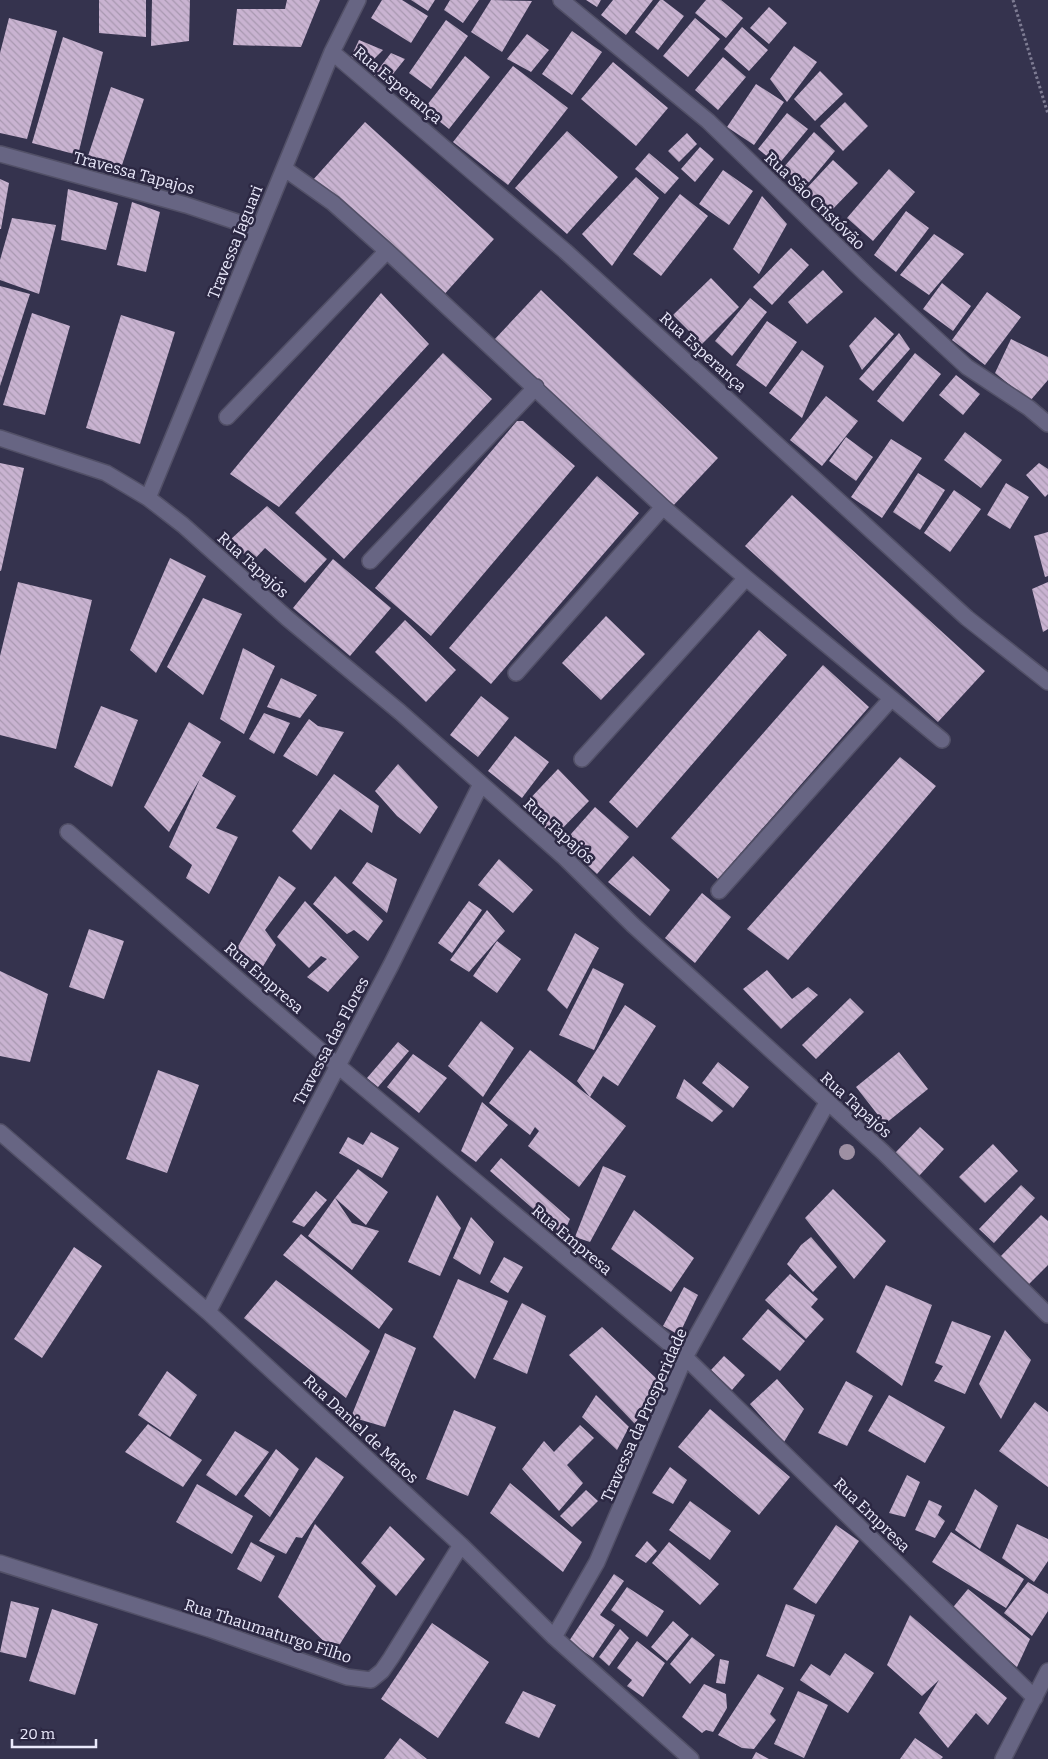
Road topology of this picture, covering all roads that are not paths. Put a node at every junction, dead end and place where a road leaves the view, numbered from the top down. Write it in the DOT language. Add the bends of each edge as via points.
graph roads {
  1 [pos="358,0"];
  2 [pos="561,0"];
  3 [pos="332,52"];
  4 [pos="0,154"];
  5 [pos="285,169"];
  6 [pos="258,229"];
  7 [pos="388,251"];
  8 [pos="536,387"];
  9 [pos="227,417"];
  10 [pos="1048,424"];
  11 [pos="0,438"];
  12 [pos="148,498"];
  13 [pos="663,507"];
  14 [pos="370,561"];
  15 [pos="746,578"];
  16 [pos="516,673"];
  17 [pos="1048,682"];
  18 [pos="891,699"];
  19 [pos="942,740"];
  20 [pos="582,759"];
  21 [pos="481,784"];
  22 [pos="68,832"];
  23 [pos="719,891"];
  24 [pos="337,1065"];
  25 [pos="827,1103"];
  26 [pos="0,1132"];
  27 [pos="208,1312"];
  28 [pos="1048,1316"];
  29 [pos="685,1358"];
  30 [pos="461,1545"];
  31 [pos="0,1563"];
  32 [pos="554,1637"];
  33 [pos="1048,1671"];
  34 [pos="1034,1698"];
  35 [pos="691,1759"];
  36 [pos="1003,1759"];
  1 -- 3 [label="street, Travessa Jaguari"];
  2 -- 10 [label="street, Rua São Cristóvão" via="708,121 860,269 968,367"];
  3 -- 5 [label="street, Travessa Jaguari"];
  3 -- 17 [label="street, Rua Esperança" via="573,257 967,618"];
  4 -- 6 [label="street, Travessa Tapajos" via="186,205"];
  5 -- 6 [label="street, Travessa Jaguari"];
  5 -- 7 [label="street" via="333,203"];
  6 -- 12 [label="street, Travessa Jaguari"];
  7 -- 8 [label="street" via="472,332"];
  7 -- 9 [label="street"];
  8 -- 13 [label="street"];
  8 -- 14 [label="street"];
  11 -- 12 [label="street, Rua Tapajós" via="106,472"];
  12 -- 21 [label="street, Rua Tapajós"];
  13 -- 15 [label="street"];
  13 -- 16 [label="street"];
  15 -- 18 [label="street"];
  15 -- 20 [label="street"];
  18 -- 19 [label="street"];
  18 -- 23 [label="street"];
  21 -- 24 [label="street, Travessa das Flores"];
  21 -- 25 [label="street, Rua Tapajós" via="565,858 632,926"];
  22 -- 24 [label="street, Rua Empresa"];
  24 -- 27 [label="street, Travessa das Flores"];
  24 -- 29 [label="street, Rua Empresa"];
  25 -- 28 [label="street, Rua Tapajós" via="883,1152"];
  25 -- 29 [label="street, Travessa da Prosperidade"];
  26 -- 27 [label="street, Rua Daniel de Matos"];
  27 -- 30 [label="street, Rua Daniel de Matos"];
  29 -- 32 [label="street, Travessa da Prosperidade" via="597,1562"];
  29 -- 34 [label="street, Rua Empresa"];
  30 -- 31 [label="street, Rua Thaumaturgo Filho" via="391,1658 371,1680 347,1677"];
  30 -- 32 [label="street, Rua Daniel de Matos"];
  32 -- 35 [label="street, Rua Daniel de Matos"];
  33 -- 34 [label="street"];
  34 -- 36 [label="street"];
}
